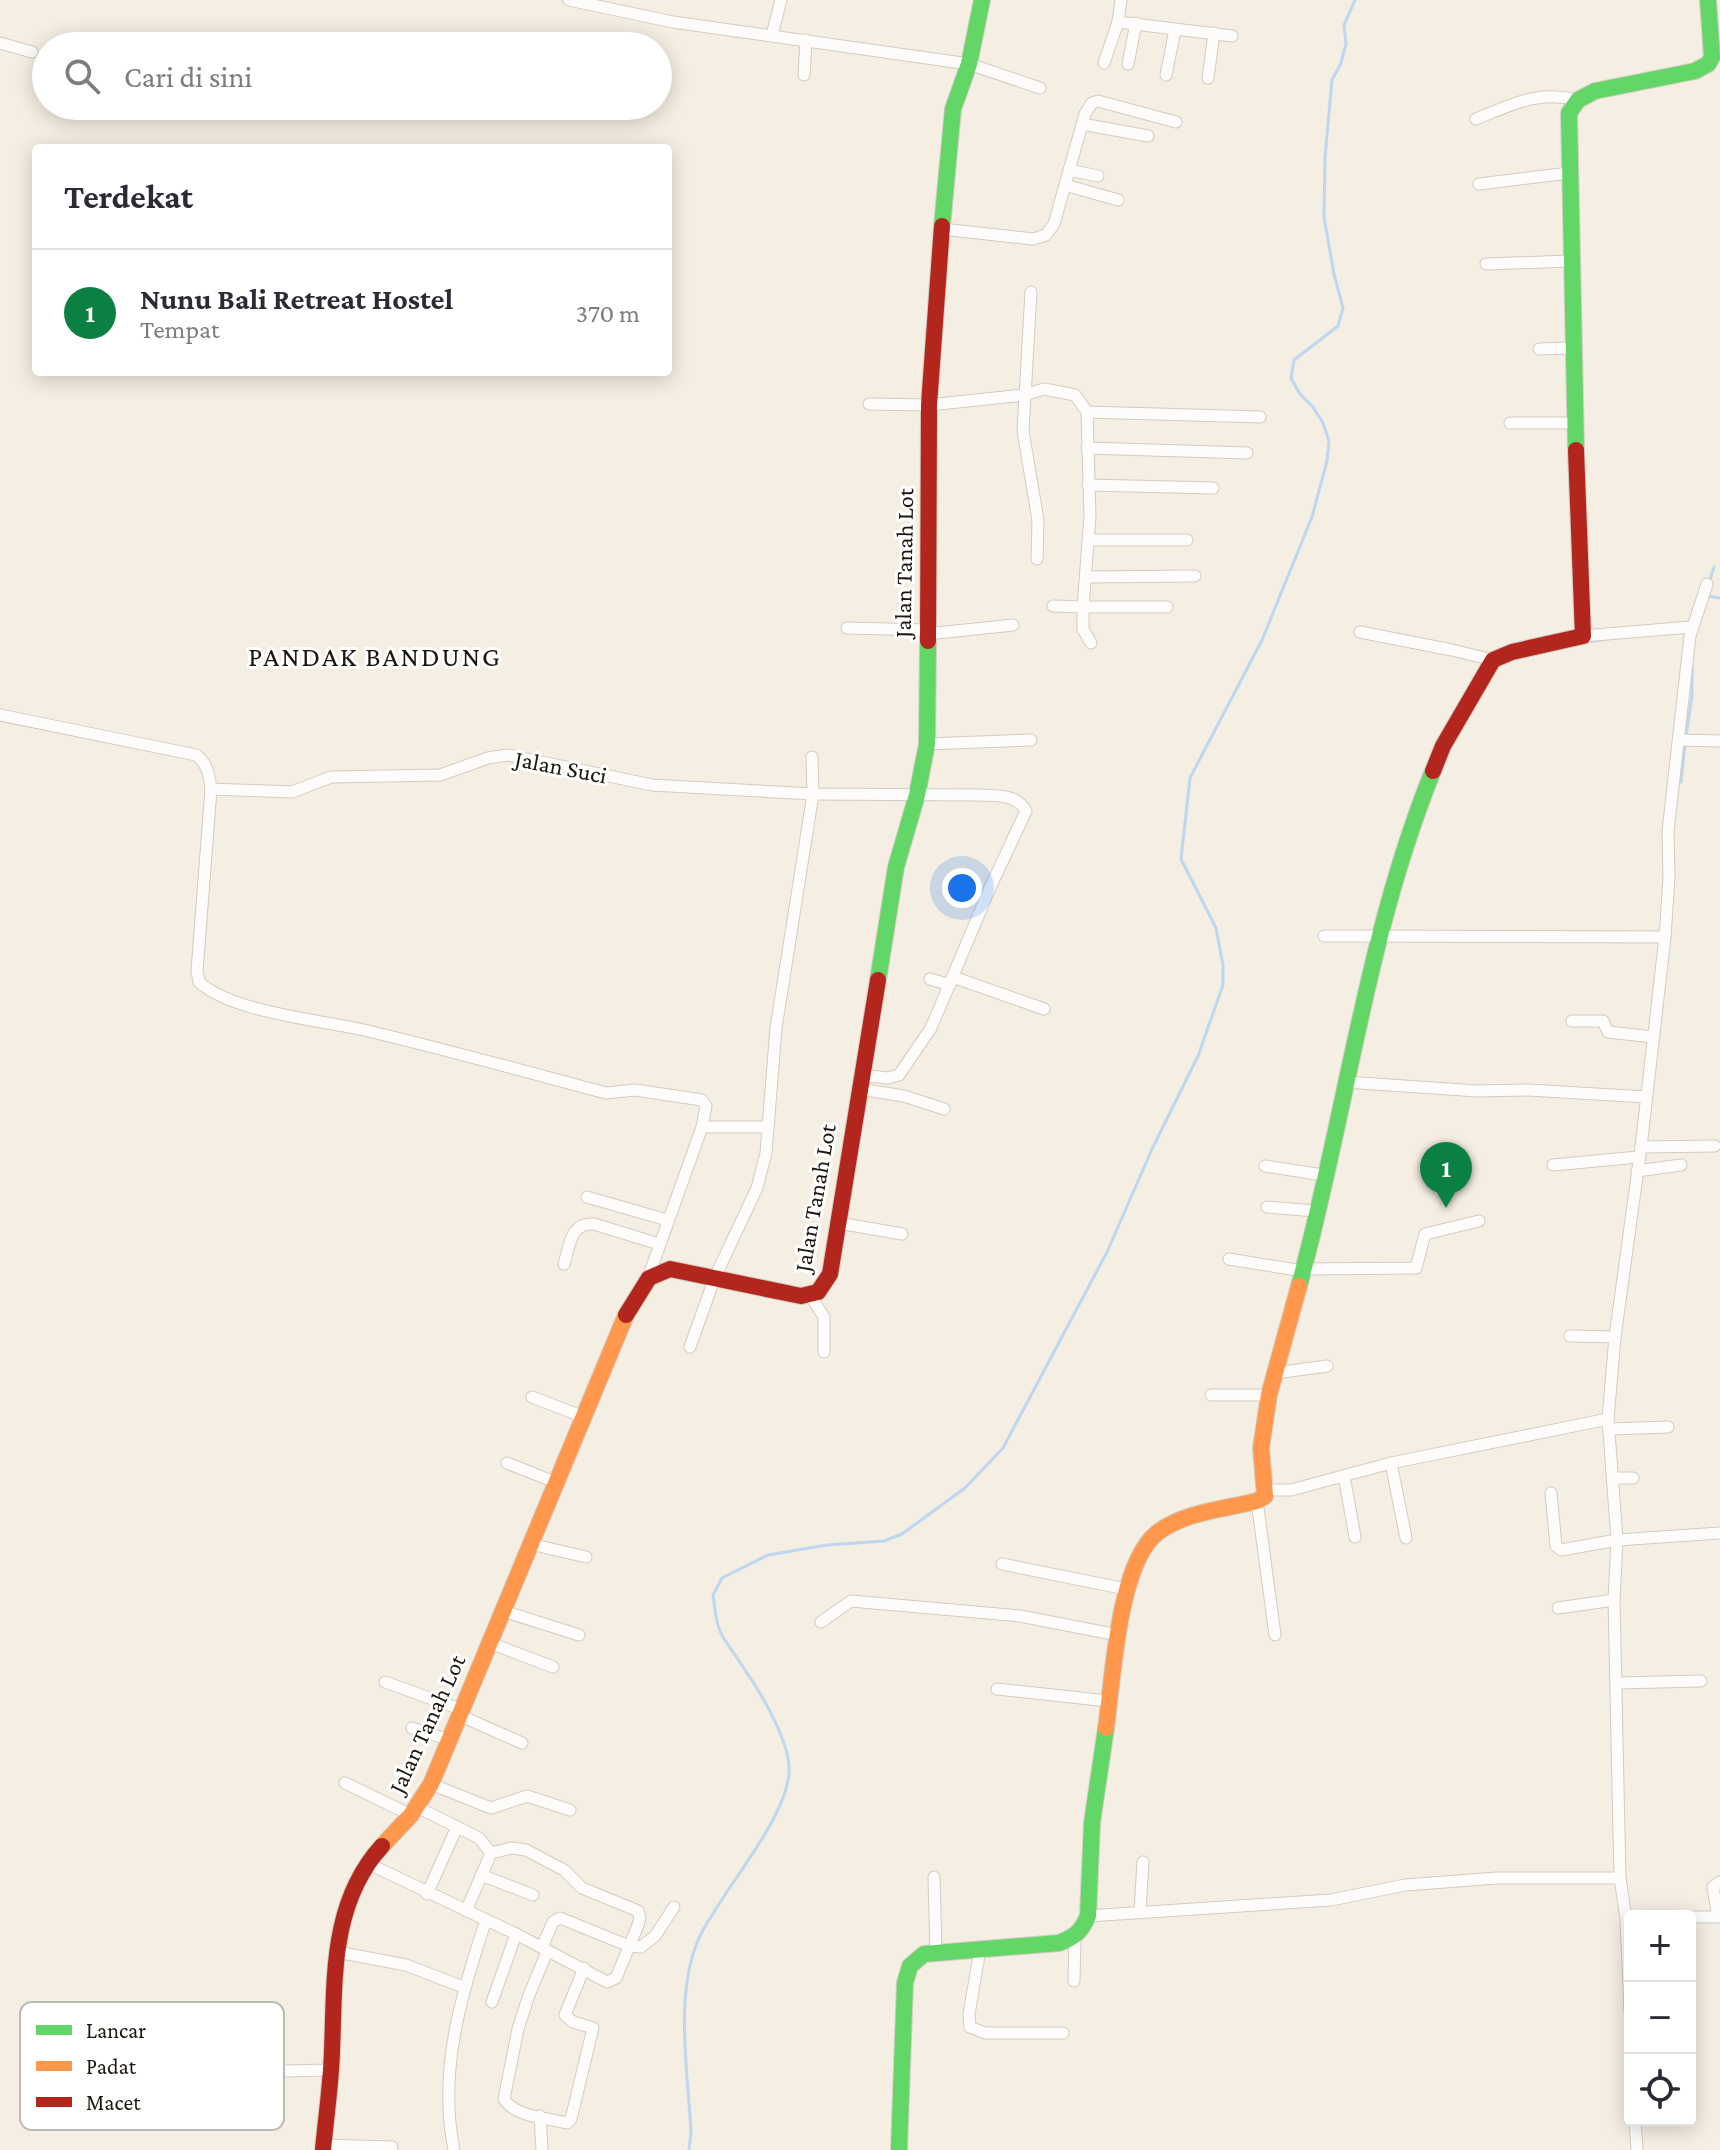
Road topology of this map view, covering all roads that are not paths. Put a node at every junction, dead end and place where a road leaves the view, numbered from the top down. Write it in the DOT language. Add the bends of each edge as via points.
graph roads {
  1 [pos="569,0"];
  2 [pos="781,0"];
  3 [pos="982,0"];
  4 [pos="1121,0"];
  5 [pos="1708,0"];
  6 [pos="1118,22"];
  7 [pos="1136,23"];
  8 [pos="1175,30"];
  9 [pos="1214,33"];
  10 [pos="772,35"];
  11 [pos="1232,36"];
  12 [pos="806,40"];
  13 [pos="0,43"];
  14 [pos="32,52"];
  15 [pos="1104,63"];
  16 [pos="969,64"];
  17 [pos="1128,64"];
  18 [pos="804,75"];
  19 [pos="1166,75"];
  20 [pos="1208,78"];
  21 [pos="1040,88"];
  22 [pos="1578,100"];
  23 [pos="1476,119"];
  24 [pos="1176,122"];
  25 [pos="1082,124"];
  26 [pos="1148,136"];
  27 [pos="1069,170"];
  28 [pos="1569,173"];
  29 [pos="1098,176"];
  30 [pos="1479,184"];
  31 [pos="1065,185"];
  32 [pos="1118,200"];
  33 [pos="942,229"];
  34 [pos="1570,261"];
  35 [pos="1486,264"];
  36 [pos="1031,292"];
  37 [pos="1572,348"];
  38 [pos="1539,349"];
  39 [pos="1024,395"];
  40 [pos="869,404"];
  41 [pos="929,405"];
  42 [pos="1087,412"];
  43 [pos="1260,417"];
  44 [pos="1510,423"];
  45 [pos="1574,423"];
  46 [pos="1087,448"];
  47 [pos="1247,453"];
  48 [pos="1088,485"];
  49 [pos="1213,488"];
  50 [pos="1089,540"];
  51 [pos="1187,540"];
  52 [pos="1037,559"];
  53 [pos="1195,576"];
  54 [pos="1086,577"];
  55 [pos="1707,584"];
  56 [pos="1053,606"];
  57 [pos="1083,607"];
  58 [pos="1167,607"];
  59 [pos="1013,625"];
  60 [pos="847,628"];
  61 [pos="1691,631"];
  62 [pos="927,632"];
  63 [pos="1360,632"];
  64 [pos="1577,638"];
  65 [pos="1091,643"];
  66 [pos="1493,660"];
  67 [pos="0,715"];
  68 [pos="1031,740"];
  69 [pos="1679,740"];
  70 [pos="1720,741"];
  71 [pos="927,744"];
  72 [pos="812,757"];
  73 [pos="211,789"];
  74 [pos="813,794"];
  75 [pos="917,795"];
  76 [pos="1324,936"];
  77 [pos="1384,937"];
  78 [pos="1665,937"];
  79 [pos="930,979"];
  80 [pos="952,981"];
  81 [pos="1044,1009"];
  82 [pos="1572,1021"];
  83 [pos="1653,1037"];
  84 [pos="860,1082"];
  85 [pos="1347,1082"];
  86 [pos="1646,1097"];
  87 [pos="944,1109"];
  88 [pos="702,1127"];
  89 [pos="767,1127"];
  90 [pos="1715,1146"];
  91 [pos="1639,1152"];
  92 [pos="1553,1165"];
  93 [pos="1681,1165"];
  94 [pos="1265,1166"];
  95 [pos="1637,1171"];
  96 [pos="1323,1175"];
  97 [pos="587,1197"];
  98 [pos="1267,1207"];
  99 [pos="1316,1211"];
  100 [pos="667,1220"];
  101 [pos="1479,1221"];
  102 [pos="839,1223"];
  103 [pos="902,1234"];
  104 [pos="659,1244"];
  105 [pos="1229,1259"];
  106 [pos="564,1264"];
  107 [pos="1303,1270"];
  108 [pos="715,1277"];
  109 [pos="647,1280"];
  110 [pos="810,1295"];
  111 [pos="1570,1336"];
  112 [pos="1615,1337"];
  113 [pos="690,1347"];
  114 [pos="824,1352"];
  115 [pos="1327,1366"];
  116 [pos="1276,1373"];
  117 [pos="1211,1395"];
  118 [pos="1269,1395"];
  119 [pos="532,1397"];
  120 [pos="584,1417"];
  121 [pos="1608,1424"];
  122 [pos="1668,1427"];
  123 [pos="507,1463"];
  124 [pos="1391,1463"];
  125 [pos="1344,1476"];
  126 [pos="1614,1478"];
  127 [pos="1633,1478"];
  128 [pos="555,1482"];
  129 [pos="1551,1493"];
  130 [pos="1262,1496"];
  131 [pos="1720,1533"];
  132 [pos="1355,1537"];
  133 [pos="1406,1538"];
  134 [pos="1617,1540"];
  135 [pos="530,1544"];
  136 [pos="586,1557"];
  137 [pos="1002,1564"];
  138 [pos="1126,1589"];
  139 [pos="1614,1600"];
  140 [pos="1558,1608"];
  141 [pos="503,1611"];
  142 [pos="821,1622"];
  143 [pos="579,1635"];
  144 [pos="1118,1635"];
  145 [pos="1275,1635"];
  146 [pos="490,1643"];
  147 [pos="553,1667"];
  148 [pos="1701,1681"];
  149 [pos="385,1682"];
  150 [pos="1617,1683"];
  151 [pos="997,1689"];
  152 [pos="1108,1701"];
  153 [pos="462,1713"];
  154 [pos="412,1728"];
  155 [pos="450,1740"];
  156 [pos="522,1743"];
  157 [pos="345,1783"];
  158 [pos="431,1784"];
  159 [pos="570,1810"];
  160 [pos="414,1811"];
  161 [pos="457,1827"];
  162 [pos="491,1853"];
  163 [pos="1143,1862"];
  164 [pos="367,1863"];
  165 [pos="481,1875"];
  166 [pos="934,1877"];
  167 [pos="1620,1878"];
  168 [pos="1720,1882"];
  169 [pos="427,1894"];
  170 [pos="533,1895"];
  171 [pos="674,1907"];
  172 [pos="1626,1910"];
  173 [pos="466,1911"];
  174 [pos="1140,1912"];
  175 [pos="1088,1916"];
  176 [pos="1696,1918"];
  177 [pos="486,1920"];
  178 [pos="1719,1921"];
  179 [pos="516,1934"];
  180 [pos="1075,1937"];
  181 [pos="629,1946"];
  182 [pos="544,1950"];
  183 [pos="980,1950"];
  184 [pos="337,1952"];
  185 [pos="936,1953"];
  186 [pos="584,1968"];
  187 [pos="1074,1981"];
  188 [pos="463,1987"];
  189 [pos="492,2002"];
  190 [pos="1063,2033"];
  191 [pos="331,2070"];
  192 [pos="284,2071"];
  193 [pos="540,2116"];
  194 [pos="1635,2126"];
  195 [pos="392,2147"];
  196 [pos="324,2148"];
  197 [pos="454,2150"];
  198 [pos="542,2150"];
  199 [pos="899,2150"];
  200 [pos="1637,2150"];
  1 -- 10 [label="street" via="673,22"];
  2 -- 10 [label="street"];
  3 -- 16 [label="street, Jalan Tanah Lot"];
  4 -- 6 [label="street"];
  5 -- 22 [label="street" via="1712,57 1705,66 1595,91"];
  6 -- 7 [label="street"];
  6 -- 15 [label="street"];
  7 -- 8 [label="street"];
  7 -- 17 [label="street"];
  8 -- 9 [label="street"];
  8 -- 19 [label="street"];
  9 -- 11 [label="street"];
  9 -- 20 [label="street"];
  10 -- 12 [label="street"];
  12 -- 16 [label="street"];
  12 -- 18 [label="street"];
  13 -- 14 [label="street"];
  16 -- 21 [label="street"];
  16 -- 33 [label="street, Jalan Tanah Lot" via="953,109"];
  22 -- 23 [label="street" via="1543,96"];
  22 -- 28 [label="street" via="1568,119"];
  24 -- 25 [label="street" via="1098,101"];
  25 -- 26 [label="street"];
  25 -- 27 [label="street"];
  27 -- 29 [label="street"];
  27 -- 31 [label="street"];
  28 -- 30 [label="street"];
  28 -- 34 [label="street"];
  31 -- 32 [label="street"];
  31 -- 33 [label="street" via="1054,224 1042,237"];
  33 -- 41 [label="street, Jalan Tanah Lot"];
  34 -- 35 [label="street"];
  34 -- 37 [label="street"];
  36 -- 39 [label="street"];
  37 -- 38 [label="street"];
  37 -- 45 [label="street"];
  39 -- 41 [label="street"];
  39 -- 42 [label="street" via="1044,389 1072,393"];
  39 -- 52 [label="street" via="1023,431 1038,520"];
  40 -- 41 [label="street"];
  41 -- 62 [label="street, Jalan Tanah Lot"];
  42 -- 43 [label="street"];
  42 -- 46 [label="street"];
  44 -- 45 [label="street"];
  45 -- 64 [label="street"];
  46 -- 47 [label="street"];
  46 -- 48 [label="street"];
  48 -- 49 [label="street"];
  48 -- 50 [label="street"];
  50 -- 51 [label="street"];
  50 -- 54 [label="street"];
  53 -- 54 [label="street"];
  54 -- 57 [label="street"];
  55 -- 61 [label="street"];
  56 -- 57 [label="street"];
  57 -- 58 [label="street"];
  57 -- 65 [label="street" via="1083,629"];
  59 -- 62 [label="street"];
  60 -- 62 [label="street"];
  61 -- 64 [label="street"];
  61 -- 69 [label="street"];
  62 -- 71 [label="street, Jalan Tanah Lot"];
  63 -- 66 [label="street"];
  64 -- 66 [label="street"];
  66 -- 77 [label="street" via="1443,746 1415,815"];
  67 -- 73 [label="street" via="196,755 208,769"];
  68 -- 71 [label="street"];
  69 -- 70 [label="street"];
  69 -- 78 [label="street" via="1668,831"];
  71 -- 75 [label="street, Jalan Tanah Lot"];
  72 -- 74 [label="street"];
  73 -- 74 [label="street, Jalan Suci" via="292,792 331,777 440,775 508,755 652,785"];
  73 -- 88 [label="street" via="197,971 204,987 239,1004 369,1031 606,1093 635,1090 702,1100"];
  74 -- 75 [label="street, Jalan Suci"];
  74 -- 89 [label="street" via="776,1028"];
  75 -- 80 [label="street, Jalan Suci" via="1007,797 1026,811"];
  75 -- 84 [label="street, Jalan Tanah Lot" via="896,867"];
  76 -- 77 [label="street"];
  77 -- 78 [label="street"];
  77 -- 85 [label="street"];
  78 -- 83 [label="street"];
  79 -- 80 [label="street"];
  80 -- 81 [label="street"];
  80 -- 84 [label="street" via="931,1028 899,1075"];
  82 -- 83 [label="street" via="1603,1021 1608,1032"];
  83 -- 86 [label="street"];
  84 -- 87 [label="street"];
  84 -- 102 [label="street, Jalan Tanah Lot"];
  85 -- 86 [label="street"];
  85 -- 96 [label="street"];
  86 -- 91 [label="street"];
  88 -- 89 [label="street"];
  88 -- 100 [label="street"];
  89 -- 108 [label="street" via="757,1188"];
  90 -- 91 [label="street"];
  91 -- 92 [label="street"];
  91 -- 95 [label="street"];
  93 -- 95 [label="street"];
  94 -- 96 [label="street"];
  95 -- 112 [label="street"];
  96 -- 99 [label="street"];
  97 -- 100 [label="street"];
  98 -- 99 [label="street"];
  99 -- 107 [label="street"];
  100 -- 104 [label="street"];
  101 -- 107 [label="street" via="1425,1234 1416,1268"];
  102 -- 103 [label="street"];
  102 -- 110 [label="street, Jalan Tanah Lot" via="828,1280"];
  104 -- 106 [label="street" via="583,1223 576,1228"];
  104 -- 109 [label="street"];
  105 -- 107 [label="street"];
  107 -- 116 [label="street"];
  108 -- 109 [label="street, Jalan Tanah Lot" via="666,1269"];
  108 -- 110 [label="street, Jalan Tanah Lot"];
  108 -- 113 [label="street"];
  109 -- 120 [label="street, Jalan Tanah Lot"];
  110 -- 114 [label="street" via="824,1317"];
  111 -- 112 [label="street"];
  112 -- 121 [label="street"];
  115 -- 116 [label="street"];
  116 -- 118 [label="street"];
  117 -- 118 [label="street"];
  118 -- 130 [label="street" via="1261,1448"];
  119 -- 120 [label="street"];
  120 -- 128 [label="street, Jalan Tanah Lot"];
  121 -- 122 [label="street"];
  121 -- 124 [label="street"];
  121 -- 126 [label="street"];
  123 -- 128 [label="street"];
  124 -- 125 [label="street"];
  124 -- 133 [label="street"];
  125 -- 130 [label="street"];
  125 -- 132 [label="street"];
  126 -- 127 [label="street"];
  126 -- 134 [label="street"];
  128 -- 135 [label="street, Jalan Tanah Lot"];
  129 -- 134 [label="street" via="1557,1549"];
  130 -- 138 [label="street" via="1166,1528 1146,1546"];
  130 -- 145 [label="street"];
  131 -- 134 [label="street"];
  134 -- 139 [label="street"];
  135 -- 136 [label="street"];
  135 -- 141 [label="street, Jalan Tanah Lot"];
  137 -- 138 [label="street"];
  138 -- 144 [label="street"];
  139 -- 140 [label="street"];
  139 -- 150 [label="street"];
  141 -- 143 [label="street"];
  141 -- 146 [label="street, Jalan Tanah Lot"];
  142 -- 144 [label="street" via="851,1601 1020,1616"];
  144 -- 152 [label="street"];
  146 -- 147 [label="street"];
  146 -- 153 [label="street, Jalan Tanah Lot"];
  148 -- 150 [label="street"];
  149 -- 153 [label="street"];
  150 -- 167 [label="street"];
  151 -- 152 [label="street"];
  152 -- 175 [label="street" via="1092,1823"];
  153 -- 155 [label="street, Jalan Tanah Lot"];
  153 -- 156 [label="street"];
  154 -- 155 [label="street"];
  155 -- 158 [label="street, Jalan Tanah Lot"];
  157 -- 160 [label="street"];
  158 -- 159 [label="street" via="491,1808 527,1796"];
  158 -- 160 [label="street, Jalan Tanah Lot"];
  160 -- 161 [label="street"];
  160 -- 164 [label="street, Jalan Tanah Lot"];
  161 -- 162 [label="street" via="479,1838"];
  161 -- 169 [label="street"];
  162 -- 165 [label="street"];
  162 -- 181 [label="street" via="526,1850 564,1870 582,1888 638,1911"];
  163 -- 174 [label="street"];
  164 -- 169 [label="street"];
  164 -- 184 [label="street, Jalan Tanah Lot" via="352,1891"];
  165 -- 170 [label="street"];
  165 -- 173 [label="street"];
  166 -- 185 [label="street"];
  167 -- 172 [label="street"];
  167 -- 174 [label="street" via="1497,1878 1405,1885 1331,1900"];
  168 -- 178 [label="street" via="1713,1887"];
  169 -- 173 [label="street"];
  171 -- 181 [label="street" via="648,1943"];
  173 -- 177 [label="street"];
  174 -- 175 [label="street"];
  175 -- 180 [label="street"];
  176 -- 178 [label="street"];
  177 -- 179 [label="street"];
  177 -- 188 [label="street"];
  179 -- 182 [label="street"];
  179 -- 189 [label="street"];
  180 -- 183 [label="street"];
  180 -- 187 [label="street"];
  181 -- 182 [label="street" via="560,1918 553,1922"];
  181 -- 186 [label="street" via="610,1982"];
  182 -- 186 [label="street"];
  182 -- 193 [label="street" via="518,2029 504,2099 521,2112"];
  183 -- 185 [label="street"];
  183 -- 190 [label="street" via="970,2027 985,2033"];
  184 -- 188 [label="street" via="406,1965"];
  184 -- 191 [label="street, Jalan Tanah Lot"];
  185 -- 199 [label="street" via="912,1961 906,1975"];
  186 -- 193 [label="street" via="565,2015 593,2028 571,2119 567,2123"];
  188 -- 197 [label="street" via="447,2096"];
  191 -- 192 [label="street"];
  191 -- 196 [label="street, Jalan Tanah Lot"];
  193 -- 198 [label="street"];
  194 -- 200 [label="street"];
  195 -- 196 [label="street"];
}
